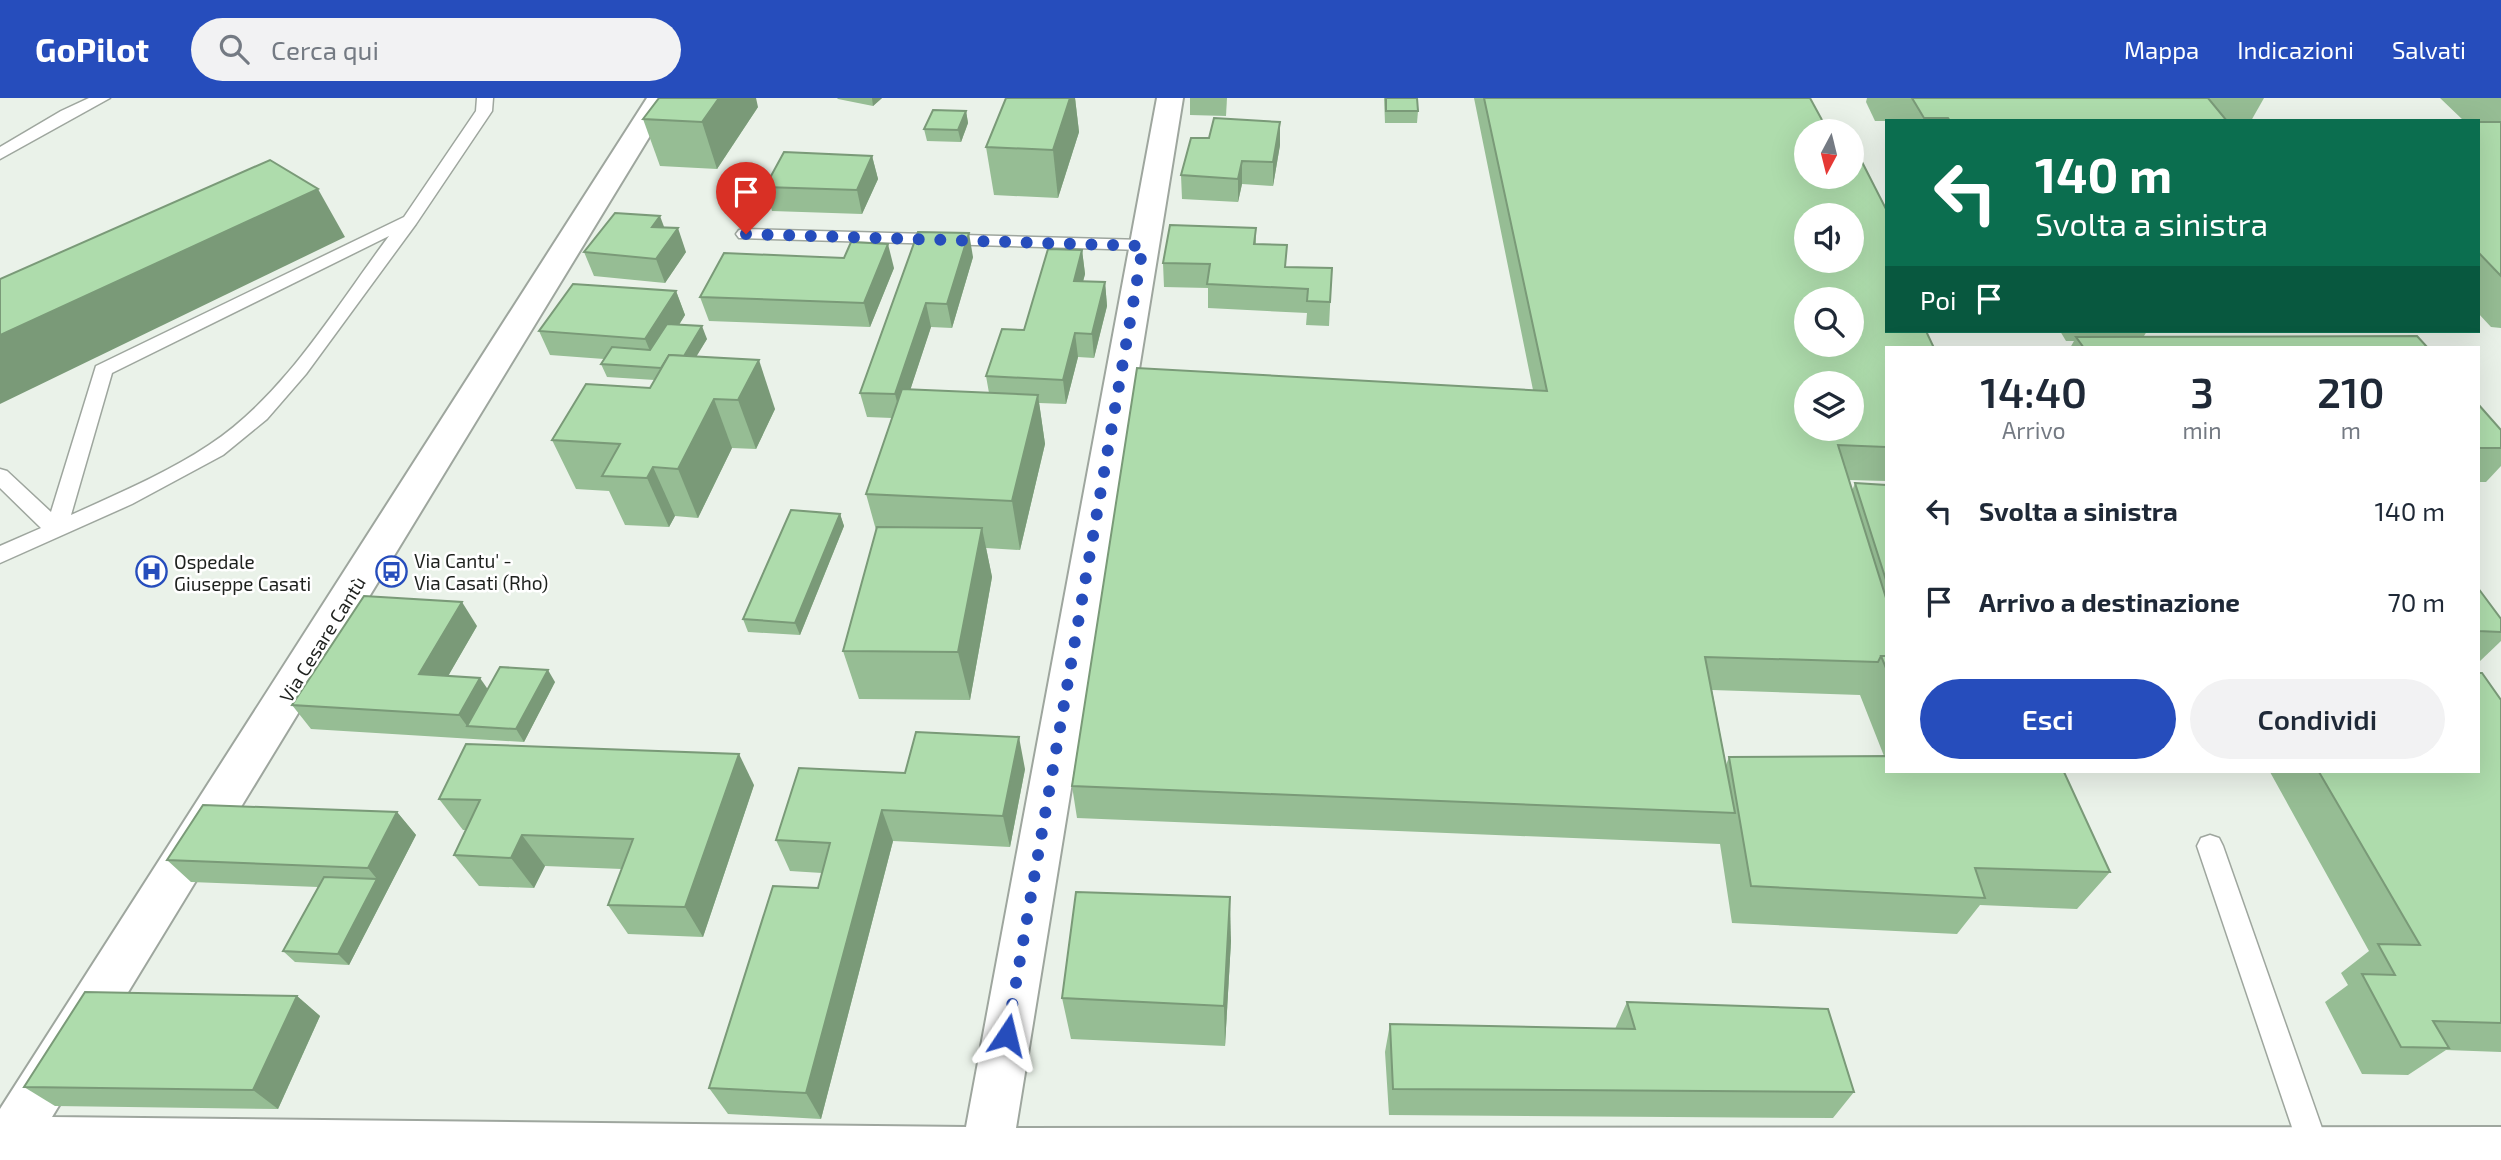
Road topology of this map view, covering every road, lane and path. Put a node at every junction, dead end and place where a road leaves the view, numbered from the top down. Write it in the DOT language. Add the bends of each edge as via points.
graph roads {
  1 [pos="102,98"];
  2 [pos="485,98"];
  3 [pos="660,98"];
  4 [pos="1170,98"];
  5 [pos="0,154"];
  6 [pos="410,220"];
  7 [pos="746,234"];
  8 [pos="1143,246"];
  9 [pos="0,476"];
  10 [pos="56,530"];
  11 [pos="0,555"];
  12 [pos="2210,846"];
  13 [pos="2,1148"];
  14 [pos="2315,1151"];
  15 [pos="2501,1153"];
  16 [pos="975,1156"];
  17 [pos="2440,1156"];
  1 -- 5 [label="lane"];
  2 -- 6 [label="lane" via="484,111"];
  3 -- 13 [label="street, Via Cesare Cantù"];
  4 -- 8 [label="street"];
  6 -- 10 [label="lane" via="299,370 240,432 125,499"];
  6 -- 10 [label="lane" via="103,370"];
  7 -- 8 [label="lane"];
  8 -- 16 [label="street"];
  9 -- 10 [label="lane"];
  10 -- 11 [label="lane"];
  12 -- 14 [label="lane"];
  13 -- 16 [label="street" via="80,1142"];
  14 -- 16 [label="street"];
  14 -- 17 [label="street"];
  15 -- 17 [label="street"];
}
